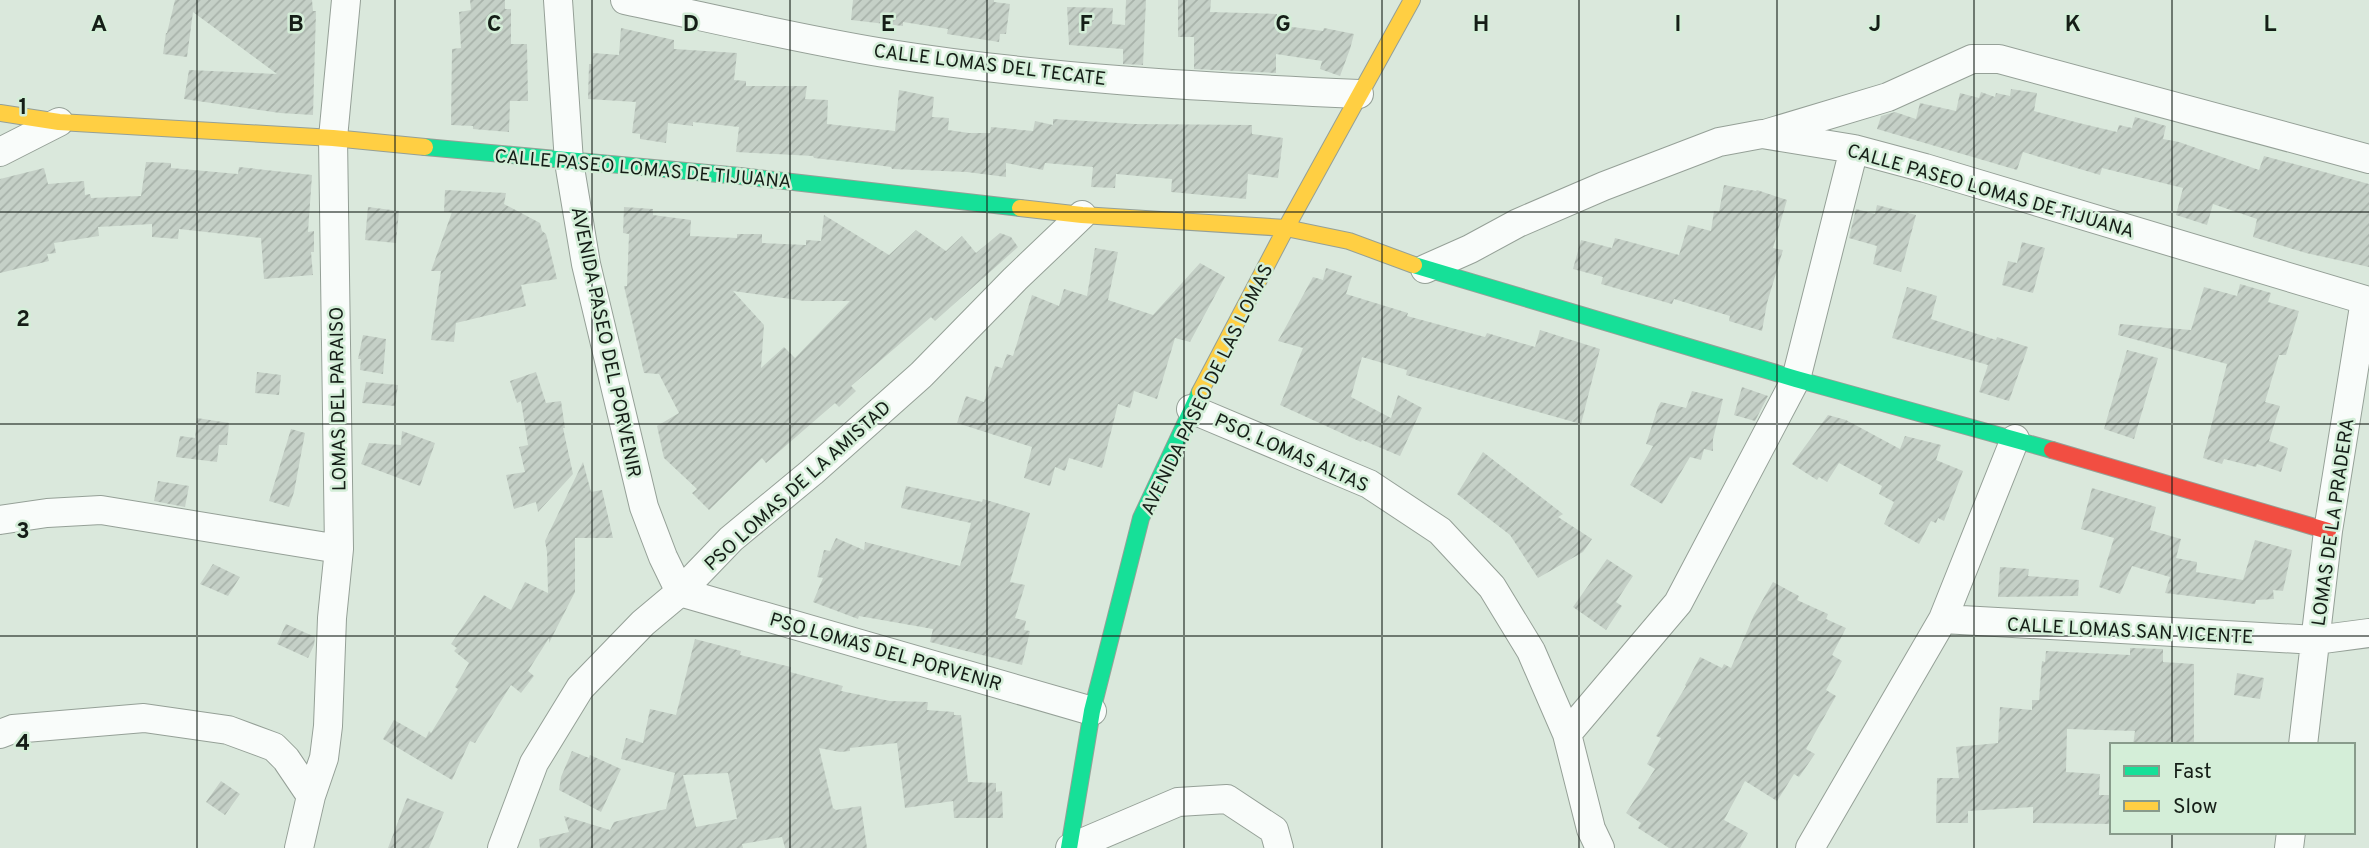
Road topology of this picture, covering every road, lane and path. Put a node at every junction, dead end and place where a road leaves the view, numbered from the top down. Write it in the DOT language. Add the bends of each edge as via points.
graph roads {
  1 [pos="346,0"];
  2 [pos="558,0"];
  3 [pos="625,0"];
  4 [pos="1412,0"];
  5 [pos="1359,94"];
  6 [pos="0,113"];
  7 [pos="59,122"];
  8 [pos="1762,135"];
  9 [pos="333,138"];
  10 [pos="1854,149"];
  11 [pos="0,152"];
  12 [pos="2369,159"];
  13 [pos="569,162"];
  14 [pos="1082,215"];
  15 [pos="1286,228"];
  16 [pos="1425,269"];
  17 [pos="2365,300"];
  18 [pos="2361,368"];
  19 [pos="1796,379"];
  20 [pos="1191,409"];
  21 [pos="2015,439"];
  22 [pos="0,520"];
  23 [pos="2328,531"];
  24 [pos="339,549"];
  25 [pos="680,592"];
  26 [pos="1943,619"];
  27 [pos="2369,633"];
  28 [pos="2316,640"];
  29 [pos="1092,711"];
  30 [pos="0,734"];
  31 [pos="1567,734"];
  32 [pos="2302,743"];
  33 [pos="311,796"];
  34 [pos="299,848"];
  35 [pos="502,848"];
  36 [pos="1069,848"];
  37 [pos="1279,848"];
  38 [pos="1600,848"];
  39 [pos="1810,848"];
  1 -- 9 [label="street, LOMAS DEL PARAISO"];
  2 -- 13 [label="street, AVENIDA PASEO DEL PORVENIR"];
  3 -- 5 [label="street, CALLE LOMAS DEL TECATE" via="897,55 1217,88"];
  4 -- 5 [label="street, AVENIDA PASEO DE LAS LOMAS"];
  5 -- 15 [label="street, AVENIDA PASEO DE LAS LOMAS"];
  6 -- 7 [label="street, CALLE PASEO LOMAS DE TIJUANA"];
  7 -- 9 [label="street, CALLE PASEO LOMAS DE TIJUANA"];
  7 -- 11 [label="street"];
  8 -- 10 [label="street, CALLE PASEO LOMAS DE TIJUANA"];
  8 -- 12 [label="street" via="1888,97 1972,59 1998,59"];
  8 -- 16 [label="street, CALLE PASEO LOMAS DE TIJUANA" via="1719,142 1604,186"];
  9 -- 13 [label="street, CALLE PASEO LOMAS DE TIJUANA"];
  9 -- 24 [label="street, LOMAS DEL PARAISO"];
  10 -- 17 [label="street, CALLE PASEO LOMAS DE TIJUANA"];
  10 -- 19 [label="street"];
  13 -- 14 [label="street, CALLE PASEO LOMAS DE TIJUANA" via="740,176"];
  13 -- 25 [label="street, AVENIDA PASEO DEL PORVENIR" via="586,264 644,507"];
  14 -- 15 [label="street, CALLE PASEO LOMAS DE TIJUANA"];
  14 -- 25 [label="street, PSO LOMAS DE LA AMISTAD" via="921,375 731,538"];
  15 -- 16 [label="street" via="1349,241"];
  15 -- 20 [label="street, AVENIDA PASEO DE LAS LOMAS"];
  16 -- 19 [label="street"];
  17 -- 18 [label="street, LOMAS DE LA PRADERA"];
  18 -- 23 [label="street, LOMAS DE LA PRADERA"];
  19 -- 21 [label="street"];
  19 -- 31 [label="street" via="1678,603"];
  20 -- 29 [label="street, AVENIDA PASEO DE LAS LOMAS" via="1141,518"];
  20 -- 31 [label="street, PSO. LOMAS ALTAS" via="1369,484 1440,531 1492,587 1531,651"];
  21 -- 23 [label="street"];
  21 -- 26 [label="street"];
  22 -- 24 [label="street" via="101,510"];
  23 -- 28 [label="street, LOMAS DE LA PRADERA"];
  24 -- 33 [label="street, LOMAS DEL PARAISO" via="328,726 324,758"];
  25 -- 29 [label="street, PSO LOMAS DEL PORVENIR"];
  25 -- 35 [label="street, PSO LOMAS DE LA AMISTAD" via="580,688 534,763"];
  26 -- 28 [label="street, CALLE LOMAS SAN VICENTE"];
  26 -- 39 [label="street"];
  27 -- 28 [label="street, CALLE LOMAS SAN VICENTE"];
  28 -- 32 [label="street, LOMAS DE LA PRADERA"];
  29 -- 36 [label="street, AVENIDA PASEO DE LAS LOMAS"];
  30 -- 33 [label="street" via="13,729 144,718 228,730 274,747"];
  31 -- 38 [label="street, PSO. LOMAS ALTAS"];
  33 -- 34 [label="street, LOMAS DEL PARAISO"];
  36 -- 37 [label="street" via="1178,802 1227,799 1274,830"];
}
